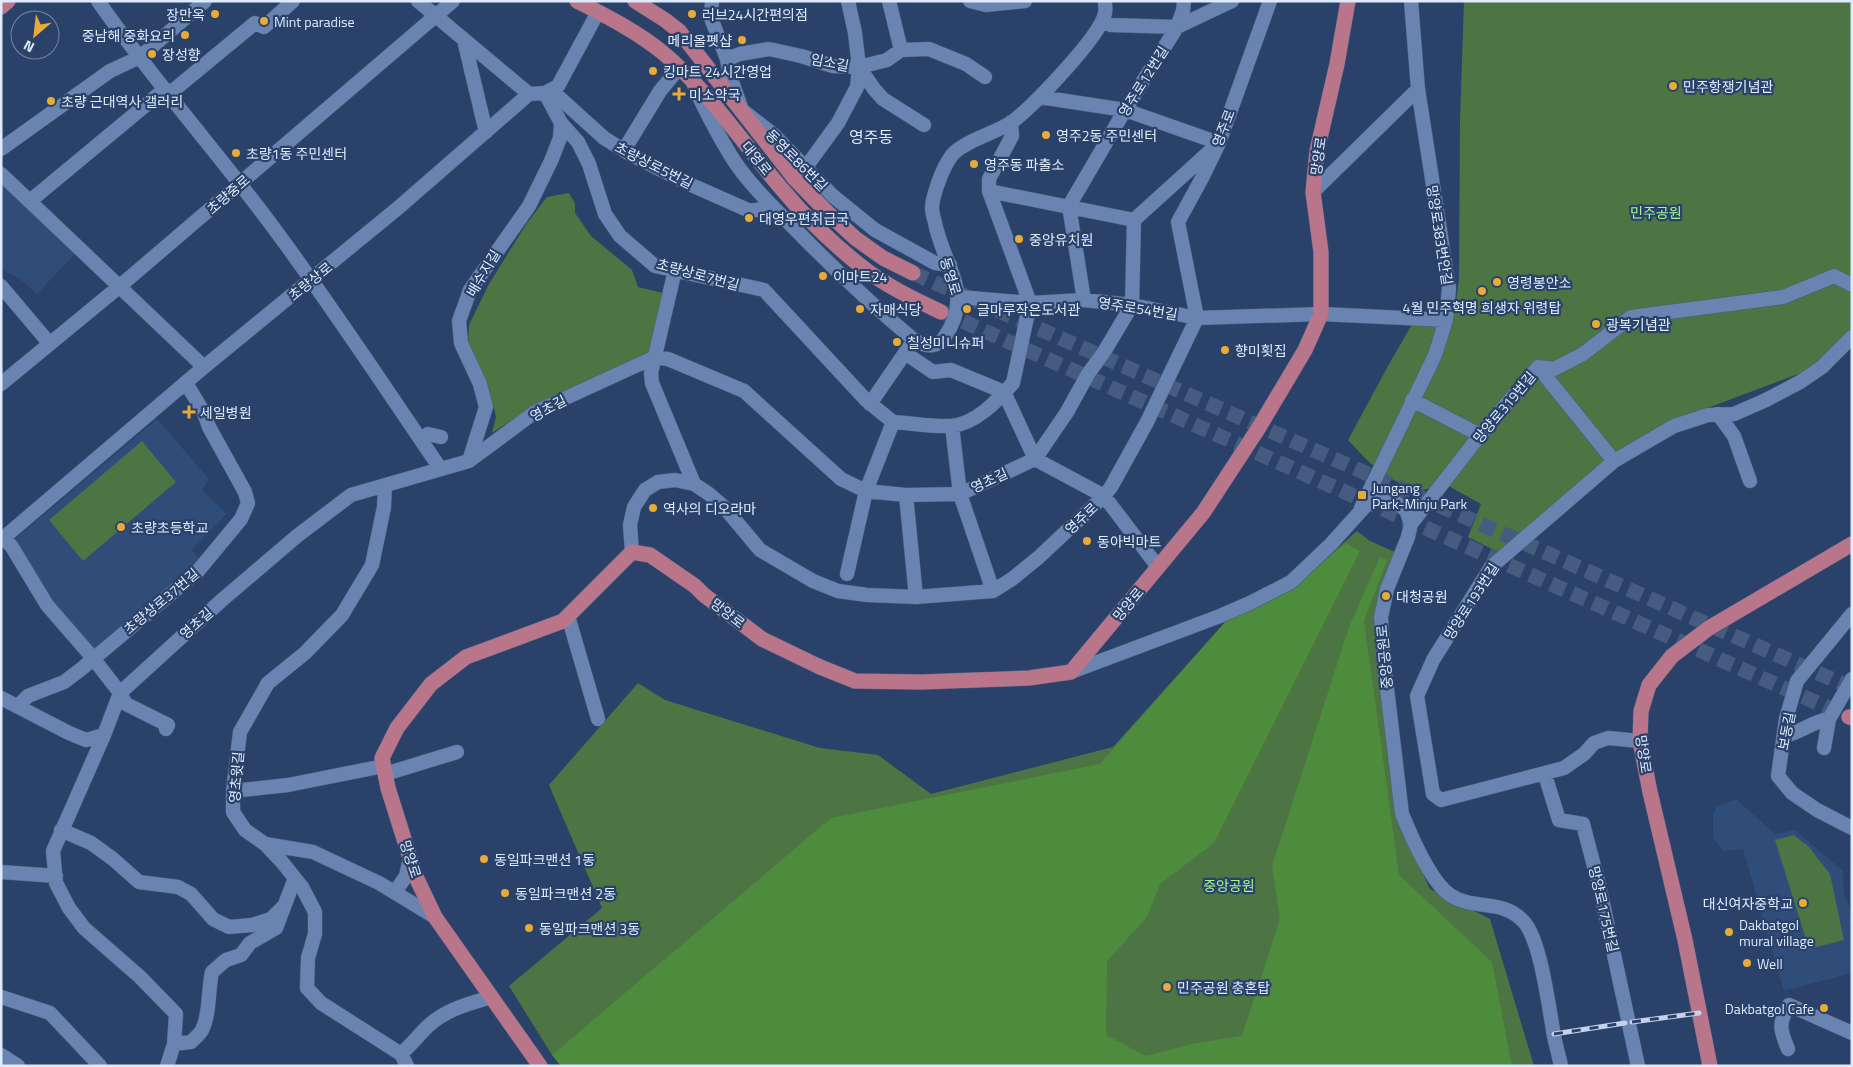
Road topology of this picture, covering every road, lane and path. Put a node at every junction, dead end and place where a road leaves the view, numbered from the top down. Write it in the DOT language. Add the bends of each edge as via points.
graph roads {
  1 [pos="8,1"];
  2 [pos="98,1"];
  3 [pos="205,1"];
  4 [pos="293,1"];
  5 [pos="418,1"];
  6 [pos="453,1"];
  7 [pos="577,1"];
  8 [pos="712,1"];
  9 [pos="848,1"];
  10 [pos="889,1"];
  11 [pos="970,1"];
  12 [pos="1025,1"];
  13 [pos="1105,1"];
  14 [pos="1184,1"];
  15 [pos="1232,1"];
  16 [pos="1270,1"];
  17 [pos="1348,1"];
  18 [pos="1412,1"];
  19 [pos="639,2"];
  20 [pos="595,6"];
  21 [pos="1,7"];
  22 [pos="436,16"];
  23 [pos="1102,22"];
  24 [pos="1177,26"];
  25 [pos="464,40"];
  26 [pos="901,50"];
  27 [pos="140,57"];
  28 [pos="727,59"];
  29 [pos="860,67"];
  30 [pos="679,68"];
  31 [pos="985,77"];
  32 [pos="692,81"];
  33 [pos="1418,89"];
  34 [pos="167,91"];
  35 [pos="548,91"];
  36 [pos="529,94"];
  37 [pos="1040,97"];
  38 [pos="742,110"];
  39 [pos="1125,110"];
  40 [pos="1011,122"];
  41 [pos="561,123"];
  42 [pos="729,123"];
  43 [pos="924,125"];
  44 [pos="486,132"];
  45 [pos="720,137"];
  46 [pos="1219,143"];
  47 [pos="1,149"];
  48 [pos="624,150"];
  49 [pos="806,167"];
  50 [pos="1,174"];
  51 [pos="240,183"];
  52 [pos="989,191"];
  53 [pos="1313,192"];
  54 [pos="30,201"];
  55 [pos="770,204"];
  56 [pos="1069,206"];
  57 [pos="1134,220"];
  58 [pos="950,265"];
  59 [pos="675,270"];
  60 [pos="913,273"];
  61 [pos="312,279"];
  62 [pos="1852,284"];
  63 [pos="1,286"];
  64 [pos="120,286"];
  65 [pos="959,297"];
  66 [pos="1084,300"];
  67 [pos="1030,303"];
  68 [pos="1132,305"];
  69 [pos="941,312"];
  70 [pos="1321,314"];
  71 [pos="1197,318"];
  72 [pos="1446,320"];
  73 [pos="914,340"];
  74 [pos="1849,343"];
  75 [pos="50,344"];
  76 [pos="905,353"];
  77 [pos="656,357"];
  78 [pos="204,367"];
  79 [pos="1538,367"];
  80 [pos="186,383"];
  81 [pos="1,384"];
  82 [pos="1004,392"];
  83 [pos="1412,400"];
  84 [pos="870,404"];
  85 [pos="1718,414"];
  86 [pos="893,422"];
  87 [pos="952,426"];
  88 [pos="1480,435"];
  89 [pos="1035,459"];
  90 [pos="469,461"];
  91 [pos="1614,461"];
  92 [pos="440,468"];
  93 [pos="1750,481"];
  94 [pos="694,484"];
  95 [pos="385,485"];
  96 [pos="866,491"];
  97 [pos="960,494"];
  98 [pos="906,495"];
  99 [pos="1104,496"];
  100 [pos="1359,510"];
  101 [pos="1411,524"];
  102 [pos="3,539"];
  103 [pos="1852,544"];
  104 [pos="632,552"];
  105 [pos="1158,567"];
  106 [pos="847,574"];
  107 [pos="993,591"];
  108 [pos="916,597"];
  109 [pos="1852,614"];
  110 [pos="568,616"];
  111 [pos="93,658"];
  112 [pos="1071,672"];
  113 [pos="1852,679"];
  114 [pos="120,693"];
  115 [pos="1,698"];
  116 [pos="19,705"];
  117 [pos="598,719"];
  118 [pos="1829,719"];
  119 [pos="166,729"];
  120 [pos="104,735"];
  121 [pos="1784,736"];
  122 [pos="1640,741"];
  123 [pos="1824,748"];
  124 [pos="457,752"];
  125 [pos="385,770"];
  126 [pos="1545,775"];
  127 [pos="233,791"];
  128 [pos="1852,828"];
  129 [pos="61,830"];
  130 [pos="265,844"];
  131 [pos="410,858"];
  132 [pos="1,872"];
  133 [pos="56,876"];
  134 [pos="295,878"];
  135 [pos="395,892"];
  136 [pos="283,907"];
  137 [pos="435,917"];
  138 [pos="492,997"];
  139 [pos="1,998"];
  140 [pos="1852,1033"];
  141 [pos="174,1044"];
  142 [pos="1788,1049"];
  143 [pos="1,1055"];
  144 [pos="404,1060"];
  145 [pos="18,1066"];
  146 [pos="100,1066"];
  147 [pos="167,1066"];
  148 [pos="540,1066"];
  149 [pos="1562,1066"];
  150 [pos="1638,1066"];
  151 [pos="1710,1066"];
  1 -- 21 [label="main road"];
  2 -- 27 [label="street"];
  3 -- 27 [label="street"];
  4 -- 34 [label="street" via="264,27 255,22"];
  5 -- 22 [label="street"];
  6 -- 22 [label="street, 초량중로"];
  7 -- 20 [label="main road"];
  8 -- 28 [label="street" via="711,18"];
  9 -- 29 [label="street"];
  10 -- 26 [label="street"];
  11 -- 12 [label="street" via="986,5"];
  13 -- 23 [label="street, 동영로"];
  14 -- 24 [label="street, 영주로12번길"];
  15 -- 24 [label="street"];
  16 -- 46 [label="street, 영주로"];
  17 -- 53 [label="main road, 망양로" via="1317,151"];
  18 -- 33 [label="street, 망양로383번안길"];
  19 -- 38 [label="main road, 대영로" via="679,31"];
  20 -- 30 [label="main road, 대영로" via="661,51"];
  20 -- 35 [label="street" via="558,86"];
  22 -- 25 [label="street"];
  22 -- 51 [label="street, 초량중로"];
  23 -- 24 [label="street" via="1110,25"];
  23 -- 37 [label="street, 동영로" via="1091,41"];
  24 -- 39 [label="street, 영주로12번길"];
  25 -- 36 [label="street"];
  25 -- 44 [label="street"];
  26 -- 29 [label="street, 임소길" via="887,60"];
  26 -- 31 [label="street, 임소길" via="929,49 966,64"];
  27 -- 34 [label="street"];
  27 -- 47 [label="street" via="110,71"];
  28 -- 29 [label="street, 임소길" via="769,49 833,66"];
  28 -- 38 [label="street"];
  29 -- 43 [label="street" via="883,99"];
  29 -- 49 [label="street" via="857,87 838,123"];
  30 -- 32 [label="main road, 대영로"];
  30 -- 48 [label="street"];
  32 -- 42 [label="main road, 대영로"];
  32 -- 45 [label="street"];
  33 -- 53 [label="street"];
  33 -- 72 [label="street, 망양로383번안길" via="1449,288"];
  34 -- 51 [label="street"];
  34 -- 54 [label="street"];
  35 -- 36 [label="street"];
  35 -- 41 [label="street, 초량상로7번길"];
  35 -- 48 [label="street, 초량상로5번길" via="604,138"];
  36 -- 44 [label="street, 초량상로"];
  37 -- 39 [label="street"];
  37 -- 40 [label="street, 동영로"];
  38 -- 49 [label="street, 동영로86번길" via="774,135"];
  38 -- 60 [label="main road, 대영로" via="795,179 828,214 883,258"];
  39 -- 46 [label="street"];
  39 -- 56 [label="street, 영주로12번길"];
  40 -- 52 [label="street" via="1012,136 989,179"];
  40 -- 58 [label="street, 동영로" via="962,147 954,154 937,186 932,208"];
  41 -- 59 [label="street, 초량상로7번길" via="578,142 589,164 605,214 620,236 656,266"];
  41 -- 90 [label="street, 배수지길" via="560,138 552,160 529,206 470,290 459,321 461,343 480,384 486,407"];
  42 -- 45 [label="street" via="719,120"];
  42 -- 69 [label="main road, 대영로" via="821,231 885,283"];
  44 -- 61 [label="street, 초량상로"];
  45 -- 55 [label="street" via="732,158"];
  46 -- 57 [label="street"];
  46 -- 71 [label="street, 영주로" via="1178,222"];
  48 -- 55 [label="street, 초량상로5번길" via="750,211"];
  49 -- 58 [label="street, 동영로86번길" via="833,196 875,230 935,263"];
  50 -- 54 [label="street"];
  51 -- 61 [label="street"];
  51 -- 64 [label="street, 초량중로"];
  52 -- 56 [label="street"];
  52 -- 67 [label="street"];
  53 -- 70 [label="main road, 망양로" via="1321,252"];
  54 -- 64 [label="street"];
  55 -- 73 [label="street" via="852,287"];
  56 -- 57 [label="street"];
  56 -- 66 [label="street"];
  57 -- 68 [label="street"];
  58 -- 65 [label="street, 동영로"];
  59 -- 77 [label="street"];
  59 -- 84 [label="street, 초량상로7번길" via="764,290"];
  61 -- 78 [label="street, 초량상로"];
  61 -- 92 [label="street"];
  62 -- 79 [label="street, 망양로319번길" via="1834,276 1783,297 1631,317 1583,354 1554,369"];
  63 -- 75 [label="street"];
  64 -- 75 [label="street, 초량중로"];
  64 -- 78 [label="street"];
  65 -- 67 [label="street, 영주로54번길"];
  65 -- 73 [label="street, 동영로" via="957,310 941,342 934,346"];
  66 -- 67 [label="street, 영주로54번길"];
  66 -- 68 [label="street, 영주로54번길"];
  67 -- 82 [label="street" via="1013,383"];
  68 -- 71 [label="street, 영주로54번길"];
  68 -- 89 [label="street"];
  70 -- 71 [label="street, 영주로54번길"];
  70 -- 72 [label="street"];
  70 -- 105 [label="main road, 망양로" via="1305,350 1258,429 1203,513"];
  71 -- 99 [label="street, 영주로" via="1147,422"];
  72 -- 83 [label="street, 망양로383번안길" via="1435,355"];
  73 -- 76 [label="street"];
  74 -- 85 [label="street, 망양로193번길" via="1800,382 1734,414"];
  75 -- 81 [label="street, 초량중로"];
  76 -- 82 [label="street" via="933,372 951,370"];
  76 -- 84 [label="street"];
  77 -- 90 [label="street, 영초길" via="536,412"];
  77 -- 94 [label="street" via="651,373 652,383"];
  77 -- 96 [label="street, 영초길" via="744,391 841,478"];
  78 -- 80 [label="street, 초량상로"];
  79 -- 88 [label="street, 망양로319번길"];
  79 -- 91 [label="street"];
  80 -- 102 [label="street, 초량상로"];
  80 -- 111 [label="street, 초량상로37번길" via="245,492 248,504 241,518 198,571"];
  82 -- 87 [label="street" via="972,420"];
  82 -- 89 [label="street"];
  83 -- 88 [label="street"];
  83 -- 100 [label="street, 망양로383번안길"];
  84 -- 86 [label="street, 초량상로7번길"];
  85 -- 91 [label="street, 망양로193번길" via="1674,426"];
  85 -- 93 [label="street" via="1734,436"];
  86 -- 87 [label="street"];
  86 -- 96 [label="street"];
  87 -- 97 [label="street"];
  88 -- 101 [label="street, 망양로319번길"];
  89 -- 97 [label="street, 영초길"];
  89 -- 99 [label="street"];
  90 -- 92 [label="street, 영초길"];
  91 -- 126 [label="street, 망양로193번길" via="1491,567 1433,660 1417,696 1433,794 1441,800"];
  92 -- 95 [label="street, 영초길"];
  94 -- 104 [label="street, 영주로" via="675,480 658,482 646,490 634,507 630,525"];
  94 -- 108 [label="street, 영주로" via="724,507 760,550 813,581 838,591"];
  95 -- 114 [label="street, 영초길" via="351,495 297,536"];
  95 -- 127 [label="street, 영초윗길" via="384,508 372,565 342,615 305,653 268,683 240,732"];
  96 -- 98 [label="street, 영초길"];
  96 -- 106 [label="street"];
  97 -- 98 [label="street, 영초길"];
  97 -- 107 [label="street"];
  98 -- 108 [label="street"];
  99 -- 105 [label="street"];
  99 -- 107 [label="street, 영주로" via="1039,558"];
  100 -- 101 [label="street" via="1379,499 1395,502 1406,510"];
  100 -- 112 [label="street" via="1331,544 1291,582 1211,620"];
  101 -- 149 [label="street, 중앙공원로" via="1387,589 1381,617 1402,814 1438,885 1451,896 1465,901 1505,908 1526,923 1539,956"];
  102 -- 111 [label="street" via="12,547 47,605"];
  103 -- 122 [label="main road, 망양로" via="1709,628 1672,656 1650,685 1640,711"];
  104 -- 110 [label="main road, 망양로"];
  104 -- 112 [label="main road, 망양로" via="641,552 658,560 762,640 855,680 921,682 1029,678"];
  105 -- 112 [label="main road, 망양로"];
  107 -- 108 [label="street, 영주로"];
  109 -- 121 [label="street, 보동길" via="1797,681"];
  110 -- 117 [label="street"];
  110 -- 125 [label="main road, 망양로" via="557,623 466,656 431,684 397,728 382,758"];
  111 -- 114 [label="street"];
  111 -- 116 [label="street, 초량상로37번길" via="64,682 28,696"];
  113 -- 118 [label="street"];
  114 -- 119 [label="street" via="126,704 168,725"];
  114 -- 120 [label="street, 영초길"];
  115 -- 116 [label="street"];
  116 -- 120 [label="street" via="86,740"];
  118 -- 121 [label="street" via="1819,720"];
  118 -- 123 [label="street"];
  120 -- 129 [label="street, 영초길"];
  121 -- 128 [label="street, 보동길" via="1778,776 1792,793"];
  122 -- 126 [label="street, 망양로193번길" via="1608,738 1594,743 1564,768"];
  122 -- 151 [label="main road, 망양로"];
  124 -- 125 [label="street"];
  125 -- 127 [label="street"];
  125 -- 131 [label="main road, 망양로"];
  126 -- 150 [label="street, 망양로175번길" via="1559,820 1583,824"];
  127 -- 130 [label="street, 영초윗길" via="233,812 245,830"];
  129 -- 133 [label="street, 영초길" via="53,851"];
  129 -- 136 [label="street" via="91,843 138,882 178,887 191,894 213,919 229,926 252,926 271,919"];
  130 -- 134 [label="street, 영초윗길"];
  130 -- 135 [label="street" via="313,852"];
  131 -- 135 [label="street" via="406,876"];
  131 -- 137 [label="main road, 망양로"];
  132 -- 133 [label="street"];
  133 -- 141 [label="street, 영초길" via="56,883 69,908 84,928 176,1014"];
  134 -- 136 [label="street"];
  134 -- 144 [label="street, 영초윗길" via="315,912 307,988 321,1003"];
  135 -- 137 [label="street"];
  136 -- 141 [label="street" via="276,928 212,972 202,1030 192,1042"];
  137 -- 138 [label="main road, 망양로"];
  138 -- 144 [label="street" via="448,1012 429,1025"];
  138 -- 148 [label="main road, 망양로"];
  139 -- 146 [label="street" via="50,1014"];
  140 -- 142 [label="street" via="1789,1004 1782,1017 1781,1032"];
  141 -- 147 [label="street, 영초길"];
  143 -- 145 [label="street"];
}
